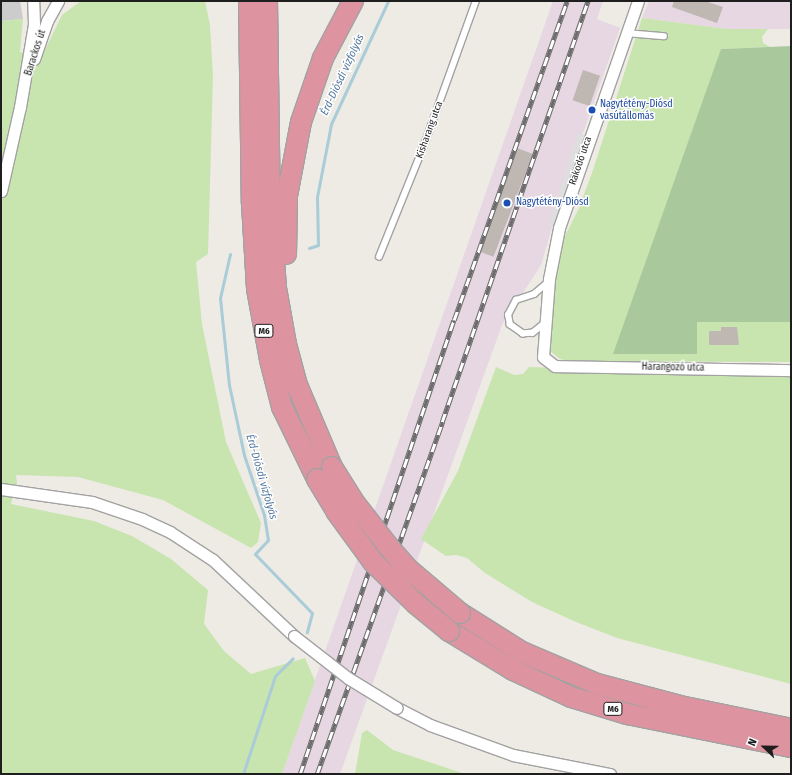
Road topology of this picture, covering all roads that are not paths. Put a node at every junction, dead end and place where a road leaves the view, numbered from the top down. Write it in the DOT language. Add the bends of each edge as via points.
graph roads {
  1 [pos="33,1"];
  2 [pos="58,1"];
  3 [pos="236,1"];
  4 [pos="249,1"];
  5 [pos="267,1"];
  6 [pos="353,1"];
  7 [pos="476,1"];
  8 [pos="638,1"];
  9 [pos="626,33"];
  10 [pos="664,36"];
  11 [pos="250,100"];
  12 [pos="20,107"];
  13 [pos="1,191"];
  14 [pos="380,258"];
  15 [pos="549,279"];
  16 [pos="545,322"];
  17 [pos="555,366"];
  18 [pos="791,370"];
  19 [pos="297,385"];
  20 [pos="324,473"];
  21 [pos="1,489"];
  22 [pos="791,729"];
  23 [pos="791,747"];
  24 [pos="610,774"];
  1 -- 12 [label="street, Barackos út" via="34,24"];
  2 -- 12 [label="street, Barackos út" via="38,43"];
  3 -- 11 [label="highway"];
  4 -- 11 [label="highway"];
  5 -- 19 [label="highway" via="268,144 276,288 286,344"];
  6 -- 19 [label="highway" via="323,58 296,143 285,227"];
  7 -- 14 [label="lane, Kisharang utca"];
  8 -- 9 [label="street, Rakodó utca"];
  9 -- 10 [label="lane"];
  9 -- 15 [label="street, Rakodó utca" via="562,215"];
  11 -- 20 [label="highway, M6" via="254,249 260,311 282,407"];
  12 -- 13 [label="street, Barackos út"];
  15 -- 16 [label="street, Rakodó utca"];
  15 -- 16 [label="lane" via="534,294 512,304 508,315 510,325 523,334 538,331"];
  16 -- 17 [label="street, Rakodó utca" via="543,357"];
  17 -- 18 [label="street, Harangozó utca"];
  19 -- 20 [label="highway, M6"];
  20 -- 22 [label="highway, M6, bridge" via="353,502 406,567 460,613 522,652 584,679 666,703"];
  20 -- 23 [label="highway, M6, bridge" via="336,511 373,562 449,632 519,673 578,699 628,714"];
  21 -- 24 [label="street, bridge" via="92,502 136,516 170,532 213,560 294,636 348,678 398,708 430,725 513,755"];
}
